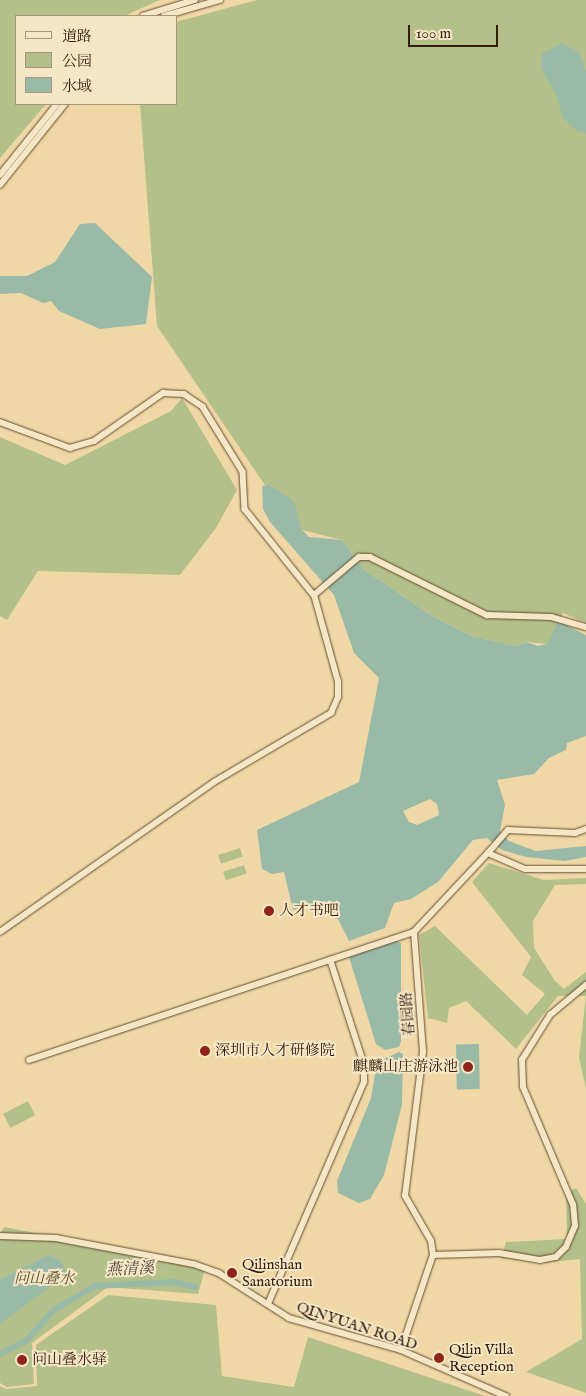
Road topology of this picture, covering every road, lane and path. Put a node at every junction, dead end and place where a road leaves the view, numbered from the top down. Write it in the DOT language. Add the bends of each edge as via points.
graph roads {
  1 [pos="195,0"];
  2 [pos="220,0"];
  3 [pos="146,15"];
  4 [pos="168,15"];
  5 [pos="56,105"];
  6 [pos="64,105"];
  7 [pos="0,175"];
  8 [pos="0,185"];
  9 [pos="0,422"];
  10 [pos="314,595"];
  11 [pos="586,627"];
  12 [pos="586,829"];
  13 [pos="488,853"];
  14 [pos="586,869"];
  15 [pos="0,932"];
  16 [pos="414,932"];
  17 [pos="330,960"];
  18 [pos="586,985"];
  19 [pos="29,1060"];
  20 [pos="0,1236"];
  21 [pos="433,1254"];
  22 [pos="268,1304"];
  23 [pos="401,1350"];
  24 [pos="506,1396"];
  1 -- 3 [label="street"];
  2 -- 4 [label="street"];
  5 -- 7 [label="street"];
  6 -- 8 [label="street"];
  9 -- 10 [label="street" via="70,448 94,441 163,393 184,394 203,407 243,472 245,508"];
  10 -- 11 [label="street" via="359,557 370,557 488,615 551,617"];
  10 -- 15 [label="street" via="338,682 338,697 331,713 214,782"];
  12 -- 13 [label="street" via="575,833 508,830"];
  13 -- 14 [label="street" via="525,869"];
  13 -- 16 [label="street"];
  16 -- 17 [label="street"];
  16 -- 21 [label="street, 春园路" via="424,1052 405,1196 431,1241"];
  17 -- 19 [label="street"];
  17 -- 22 [label="street" via="364,1066 364,1082"];
  18 -- 21 [label="street" via="550,1015 522,1060 523,1088 573,1205 575,1226 566,1247 556,1257 540,1260 499,1253"];
  20 -- 22 [label="street, QINYUAN ROAD" via="56,1238 194,1264 218,1272"];
  21 -- 23 [label="street"];
  22 -- 23 [label="street, QINYUAN ROAD" via="289,1318"];
  23 -- 24 [label="street, QINYUAN ROAD"];
}
